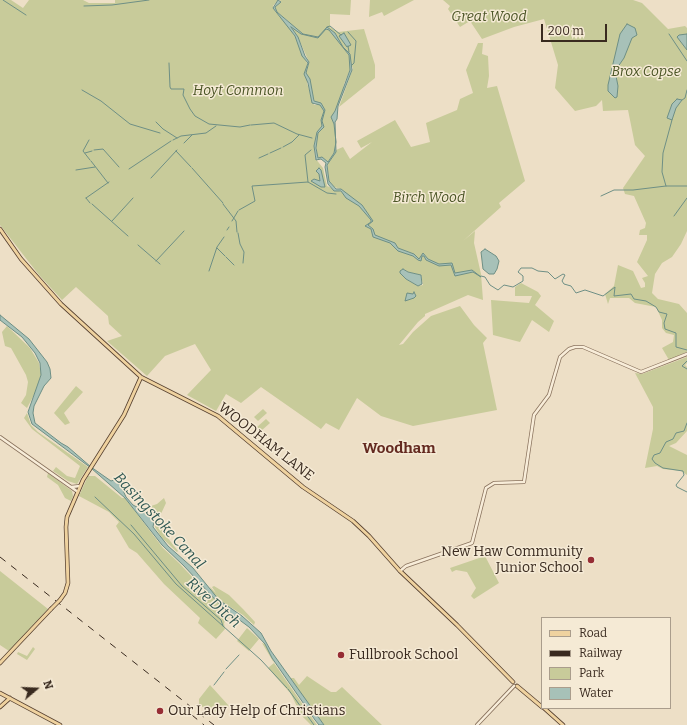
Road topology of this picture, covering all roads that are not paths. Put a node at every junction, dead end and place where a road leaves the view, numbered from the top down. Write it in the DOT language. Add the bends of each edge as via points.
graph roads {
  1 [pos="0,229"];
  2 [pos="687,354"];
  3 [pos="141,377"];
  4 [pos="0,437"];
  5 [pos="80,486"];
  6 [pos="71,487"];
  7 [pos="78,492"];
  8 [pos="400,571"];
  9 [pos="0,663"];
  10 [pos="515,685"];
  11 [pos="0,693"];
  12 [pos="10,698"];
  13 [pos="541,705"];
  14 [pos="0,707"];
  15 [pos="545,709"];
  16 [pos="60,725"];
  17 [pos="477,725"];
  18 [pos="564,725"];
  1 -- 3 [label="main road, WOODHAM LANE" via="21,259 61,304"];
  2 -- 8 [label="street" via="641,372 583,347 569,349 560,357 549,395 534,415 524,482 494,483 486,488 472,543 406,566"];
  3 -- 5 [label="main road" via="124,415"];
  3 -- 8 [label="main road, WOODHAM LANE" via="218,416 303,486 353,521"];
  4 -- 6 [label="street"];
  5 -- 6 [label="street"];
  5 -- 7 [label="main road"];
  6 -- 7 [label="street"];
  7 -- 9 [label="main road, bridge" via="66,522 68,584 60,600"];
  8 -- 10 [label="main road, WOODHAM LANE"];
  10 -- 13 [label="main road, WOODHAM LANE"];
  10 -- 17 [label="street"];
  11 -- 12 [label="main road"];
  12 -- 14 [label="main road"];
  12 -- 16 [label="main road"];
  15 -- 18 [label="main road, WOODHAM LANE"];
}
